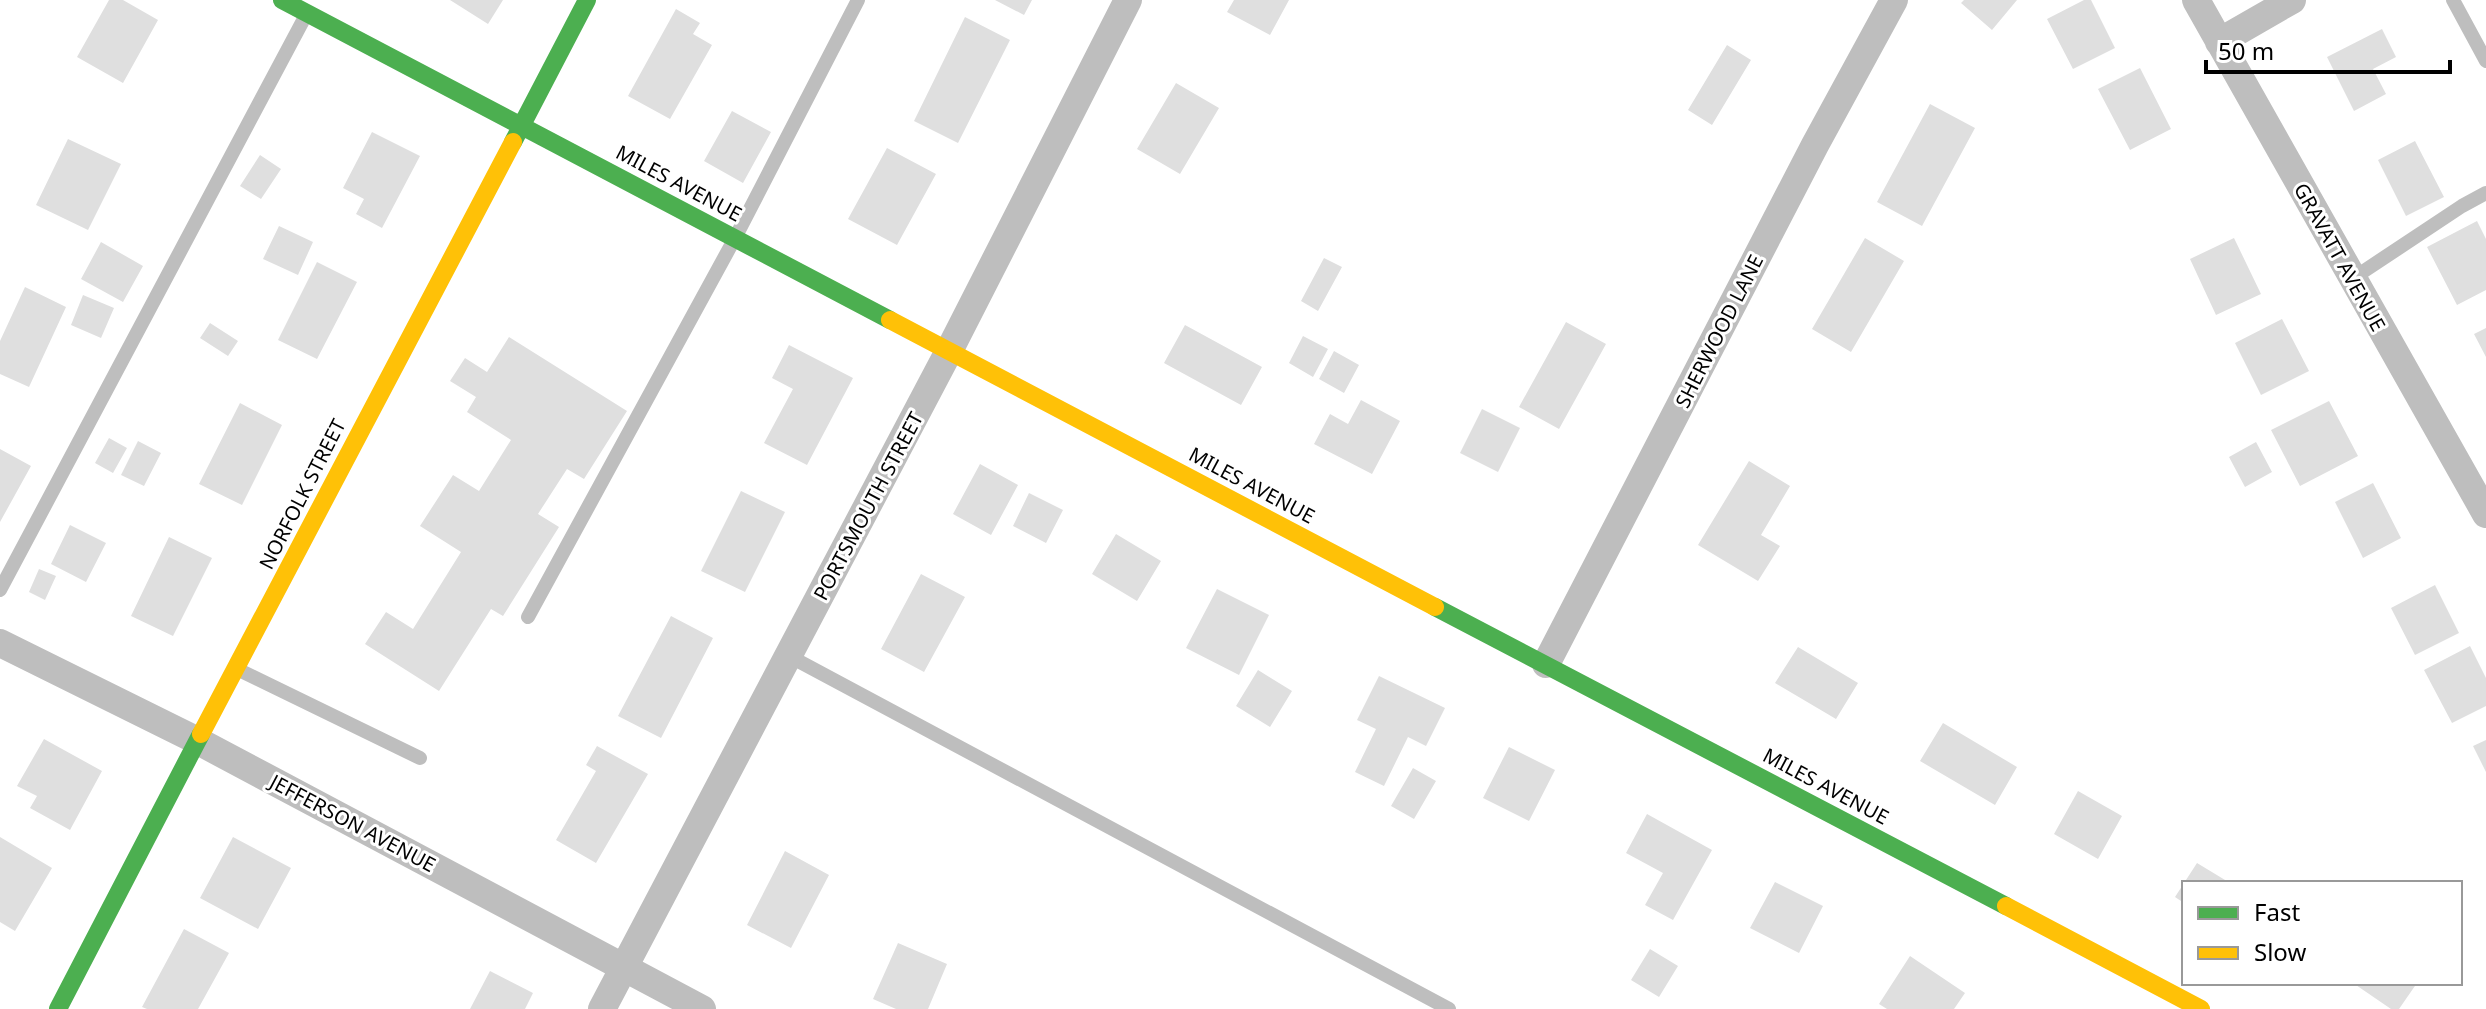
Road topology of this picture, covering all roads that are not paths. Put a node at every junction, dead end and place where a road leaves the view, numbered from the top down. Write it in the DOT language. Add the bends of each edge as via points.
graph roads {
  1 [pos="282,0"];
  2 [pos="587,0"];
  3 [pos="858,0"];
  4 [pos="1128,0"];
  5 [pos="1894,0"];
  6 [pos="2196,0"];
  7 [pos="2292,0"];
  8 [pos="2453,0"];
  9 [pos="310,6"];
  10 [pos="2219,42"];
  11 [pos="2486,61"];
  12 [pos="522,125"];
  13 [pos="2486,193"];
  14 [pos="735,238"];
  15 [pos="2352,279"];
  16 [pos="949,351"];
  17 [pos="2482,499"];
  18 [pos="0,590"];
  19 [pos="528,617"];
  20 [pos="0,643"];
  21 [pos="789,656"];
  22 [pos="1546,664"];
  23 [pos="235,669"];
  24 [pos="198,741"];
  25 [pos="420,758"];
  26 [pos="623,967"];
  27 [pos="58,1009"];
  28 [pos="602,1009"];
  29 [pos="702,1009"];
  30 [pos="1449,1009"];
  31 [pos="2201,1009"];
  1 -- 9 [label="street, MILES AVENUE"];
  2 -- 12 [label="street, NORFOLK STREET"];
  3 -- 14 [label="lane"];
  4 -- 16 [label="street, PORTSMOUTH STREET"];
  5 -- 22 [label="street, SHERWOOD LANE"];
  6 -- 10 [label="street, GRAVATT AVENUE"];
  7 -- 10 [label="street"];
  8 -- 11 [label="lane"];
  9 -- 12 [label="street, MILES AVENUE"];
  9 -- 18 [label="lane"];
  10 -- 15 [label="street, GRAVATT AVENUE"];
  12 -- 14 [label="street, MILES AVENUE"];
  12 -- 23 [label="street, NORFOLK STREET"];
  13 -- 15 [label="lane"];
  14 -- 16 [label="street, MILES AVENUE"];
  14 -- 19 [label="lane"];
  15 -- 17 [label="street, GRAVATT AVENUE"];
  16 -- 21 [label="street, PORTSMOUTH STREET"];
  16 -- 22 [label="street, MILES AVENUE"];
  20 -- 24 [label="street, JEFFERSON AVENUE"];
  21 -- 26 [label="street, PORTSMOUTH STREET"];
  21 -- 30 [label="lane"];
  22 -- 31 [label="street, MILES AVENUE"];
  23 -- 24 [label="street, NORFOLK STREET"];
  23 -- 25 [label="lane"];
  24 -- 26 [label="street, JEFFERSON AVENUE"];
  24 -- 27 [label="street, NORFOLK STREET"];
  26 -- 28 [label="street, PORTSMOUTH STREET"];
  26 -- 29 [label="street, JEFFERSON AVENUE"];
}
